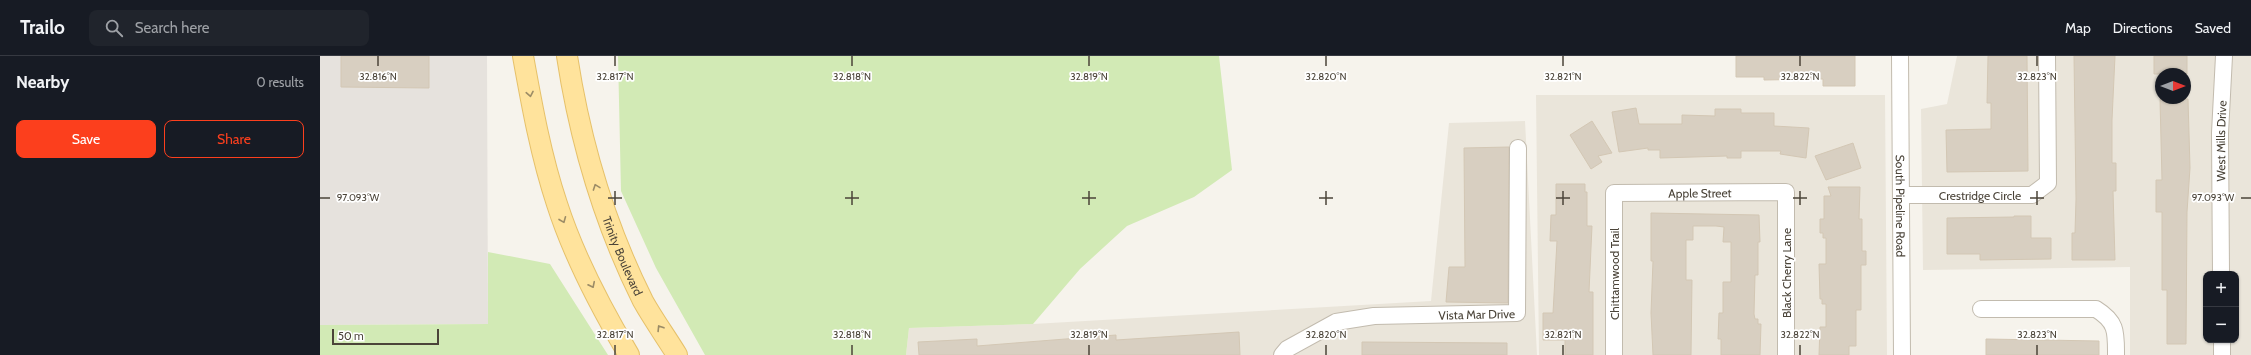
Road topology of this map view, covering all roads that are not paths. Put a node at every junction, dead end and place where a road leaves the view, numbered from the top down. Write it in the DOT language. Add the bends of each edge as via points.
graph roads {
  1 [pos="523,56"];
  2 [pos="567,56"];
  3 [pos="1900,56"];
  4 [pos="2047,56"];
  5 [pos="2224,56"];
  6 [pos="1518,148"];
  7 [pos="1786,192"];
  8 [pos="1614,193"];
  9 [pos="1902,195"];
  10 [pos="2221,271"];
  11 [pos="1981,309"];
  12 [pos="2222,343"];
  13 [pos="629,355"];
  14 [pos="676,355"];
  15 [pos="1282,355"];
  16 [pos="1614,355"];
  17 [pos="1786,355"];
  18 [pos="1902,355"];
  19 [pos="2116,355"];
  20 [pos="2222,355"];
  1 -- 13 [label="main road, one-way" via="537,129 557,204 576,251"];
  14 -- 2 [label="main road, Trinity Boulevard, one-way" via="644,301 594,182 585,150"];
  3 -- 9 [label="street, South Pipeline Road"];
  4 -- 9 [label="street, Crestridge Circle" via="2048,182 2032,195"];
  5 -- 10 [label="street, West Mills Drive" via="2220,132"];
  6 -- 15 [label="street, Vista Mar Drive" via="1517,313 1374,316 1336,322 1287,349"];
  7 -- 8 [label="street, Apple Street"];
  7 -- 17 [label="street, Black Cherry Lane"];
  8 -- 16 [label="street, Chittamwood Trail"];
  9 -- 18 [label="street, South Pipeline Road"];
  11 -- 19 [label="street" via="2096,309 2108,317 2116,330"];
  12 -- 20 [label="street"];
}
